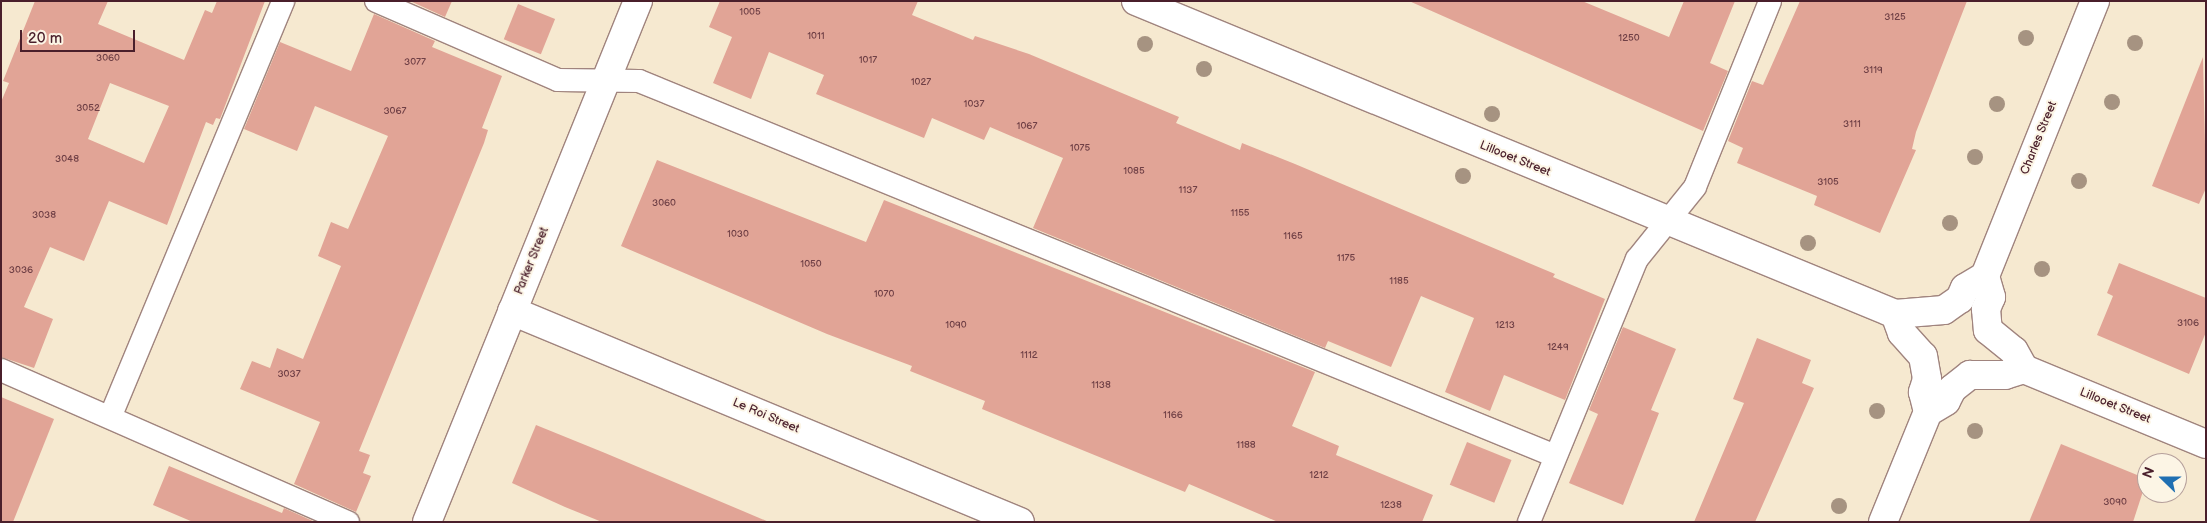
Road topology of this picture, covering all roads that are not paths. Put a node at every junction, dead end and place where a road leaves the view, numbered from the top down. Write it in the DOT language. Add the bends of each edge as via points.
graph roads {
  1 [pos="283,1"];
  2 [pos="376,1"];
  3 [pos="638,1"];
  4 [pos="1136,1"];
  5 [pos="1770,1"];
  6 [pos="2095,1"];
  7 [pos="604,81"];
  8 [pos="1668,221"];
  9 [pos="1985,276"];
  10 [pos="512,311"];
  11 [pos="1894,314"];
  12 [pos="2024,369"];
  13 [pos="1,370"];
  14 [pos="1928,412"];
  15 [pos="111,415"];
  16 [pos="2206,444"];
  17 [pos="1555,456"];
  18 [pos="348,522"];
  19 [pos="427,522"];
  20 [pos="1020,522"];
  21 [pos="1529,522"];
  22 [pos="1883,522"];
  1 -- 15 [label="lane"];
  2 -- 7 [label="lane" via="558,80"];
  3 -- 7 [label="street, Parker Street"];
  4 -- 8 [label="street, Lillooet Street"];
  5 -- 8 [label="lane" via="1695,188"];
  6 -- 9 [label="street, Charles Street"];
  7 -- 10 [label="street, Parker Street"];
  7 -- 17 [label="lane" via="639,81"];
  8 -- 11 [label="street, Lillooet Street"];
  8 -- 17 [label="lane" via="1637,259"];
  9 -- 11 [label="street, Lillooet Street" via="1965,288 1960,299 1944,310"];
  9 -- 12 [label="street" via="1991,297 1986,309 1988,330 2014,351"];
  10 -- 19 [label="street, Parker Street"];
  10 -- 20 [label="street, Le Roi Street"];
  11 -- 14 [label="street" via="1902,333 1923,356 1927,379 1923,392"];
  12 -- 14 [label="street" via="2005,375 1970,375 1952,389 1946,401"];
  12 -- 16 [label="street, Lillooet Street"];
  13 -- 15 [label="lane"];
  14 -- 22 [label="street"];
  15 -- 18 [label="lane"];
  17 -- 21 [label="lane"];
}
